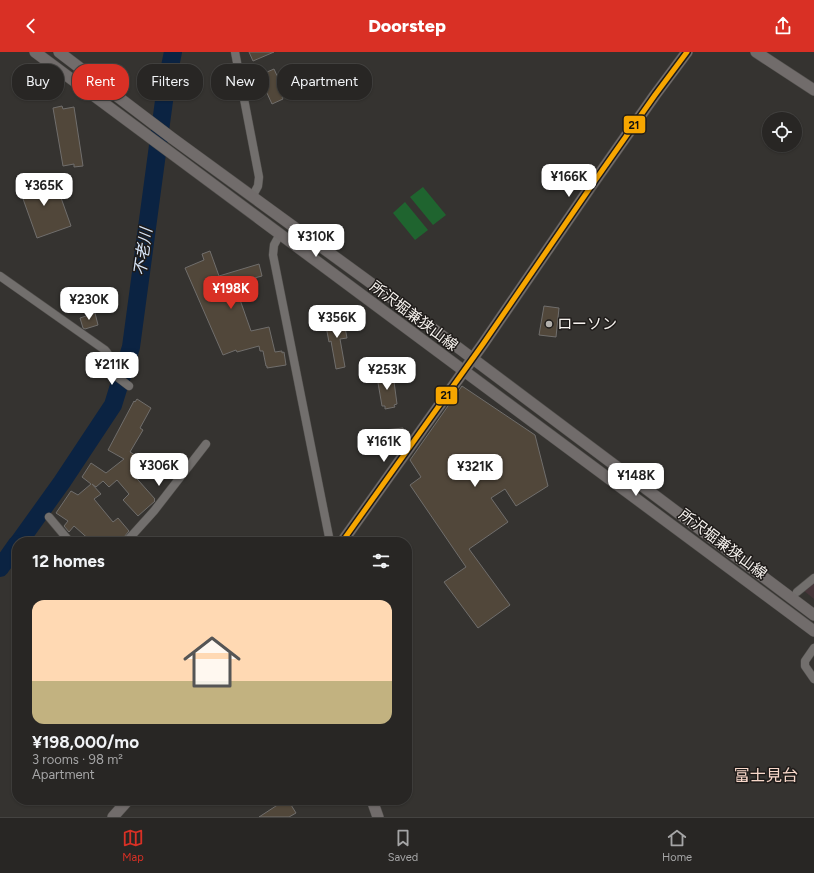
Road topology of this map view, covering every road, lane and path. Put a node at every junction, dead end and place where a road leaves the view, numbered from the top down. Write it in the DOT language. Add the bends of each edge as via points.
graph roads {
  1 [pos="35,52"];
  2 [pos="59,52"];
  3 [pos="235,52"];
  4 [pos="687,52"];
  5 [pos="756,52"];
  6 [pos="814,90"];
  7 [pos="252,197"];
  8 [pos="280,234"];
  9 [pos="0,276"];
  10 [pos="472,359"];
  11 [pos="463,371"];
  12 [pos="129,386"];
  13 [pos="206,444"];
  14 [pos="49,517"];
  15 [pos="66,537"];
  16 [pos="131,537"];
  17 [pos="329,537"];
  18 [pos="346,537"];
  19 [pos="814,578"];
  20 [pos="797,592"];
  21 [pos="814,615"];
  22 [pos="814,631"];
  23 [pos="814,648"];
  24 [pos="814,679"];
  25 [pos="124,805"];
  26 [pos="374,805"];
  27 [pos="113,817"];
  28 [pos="378,817"];
  1 -- 8 [label="main road, 所沢堀兼狭山線"];
  2 -- 7 [label="main road, 所沢堀兼狭山線"];
  3 -- 7 [label="street" via="259,177 258,186"];
  4 -- 10 [label="main road" via="646,107"];
  5 -- 6 [label="main road"];
  7 -- 10 [label="main road, 所沢堀兼狭山線"];
  8 -- 11 [label="main road, 所沢堀兼狭山線"];
  8 -- 17 [label="street" via="274,245 273,255"];
  9 -- 12 [label="street" via="105,350 109,358 108,370"];
  10 -- 11 [label="main road"];
  10 -- 21 [label="main road, 所沢堀兼狭山線"];
  11 -- 18 [label="main road"];
  11 -- 22 [label="main road, 所沢堀兼狭山線"];
  13 -- 16 [label="street"];
  14 -- 15 [label="street"];
  19 -- 20 [label="street"];
  23 -- 24 [label="street" via="805,661 805,666"];
  25 -- 27 [label="main road"];
  26 -- 28 [label="main road"];
}
